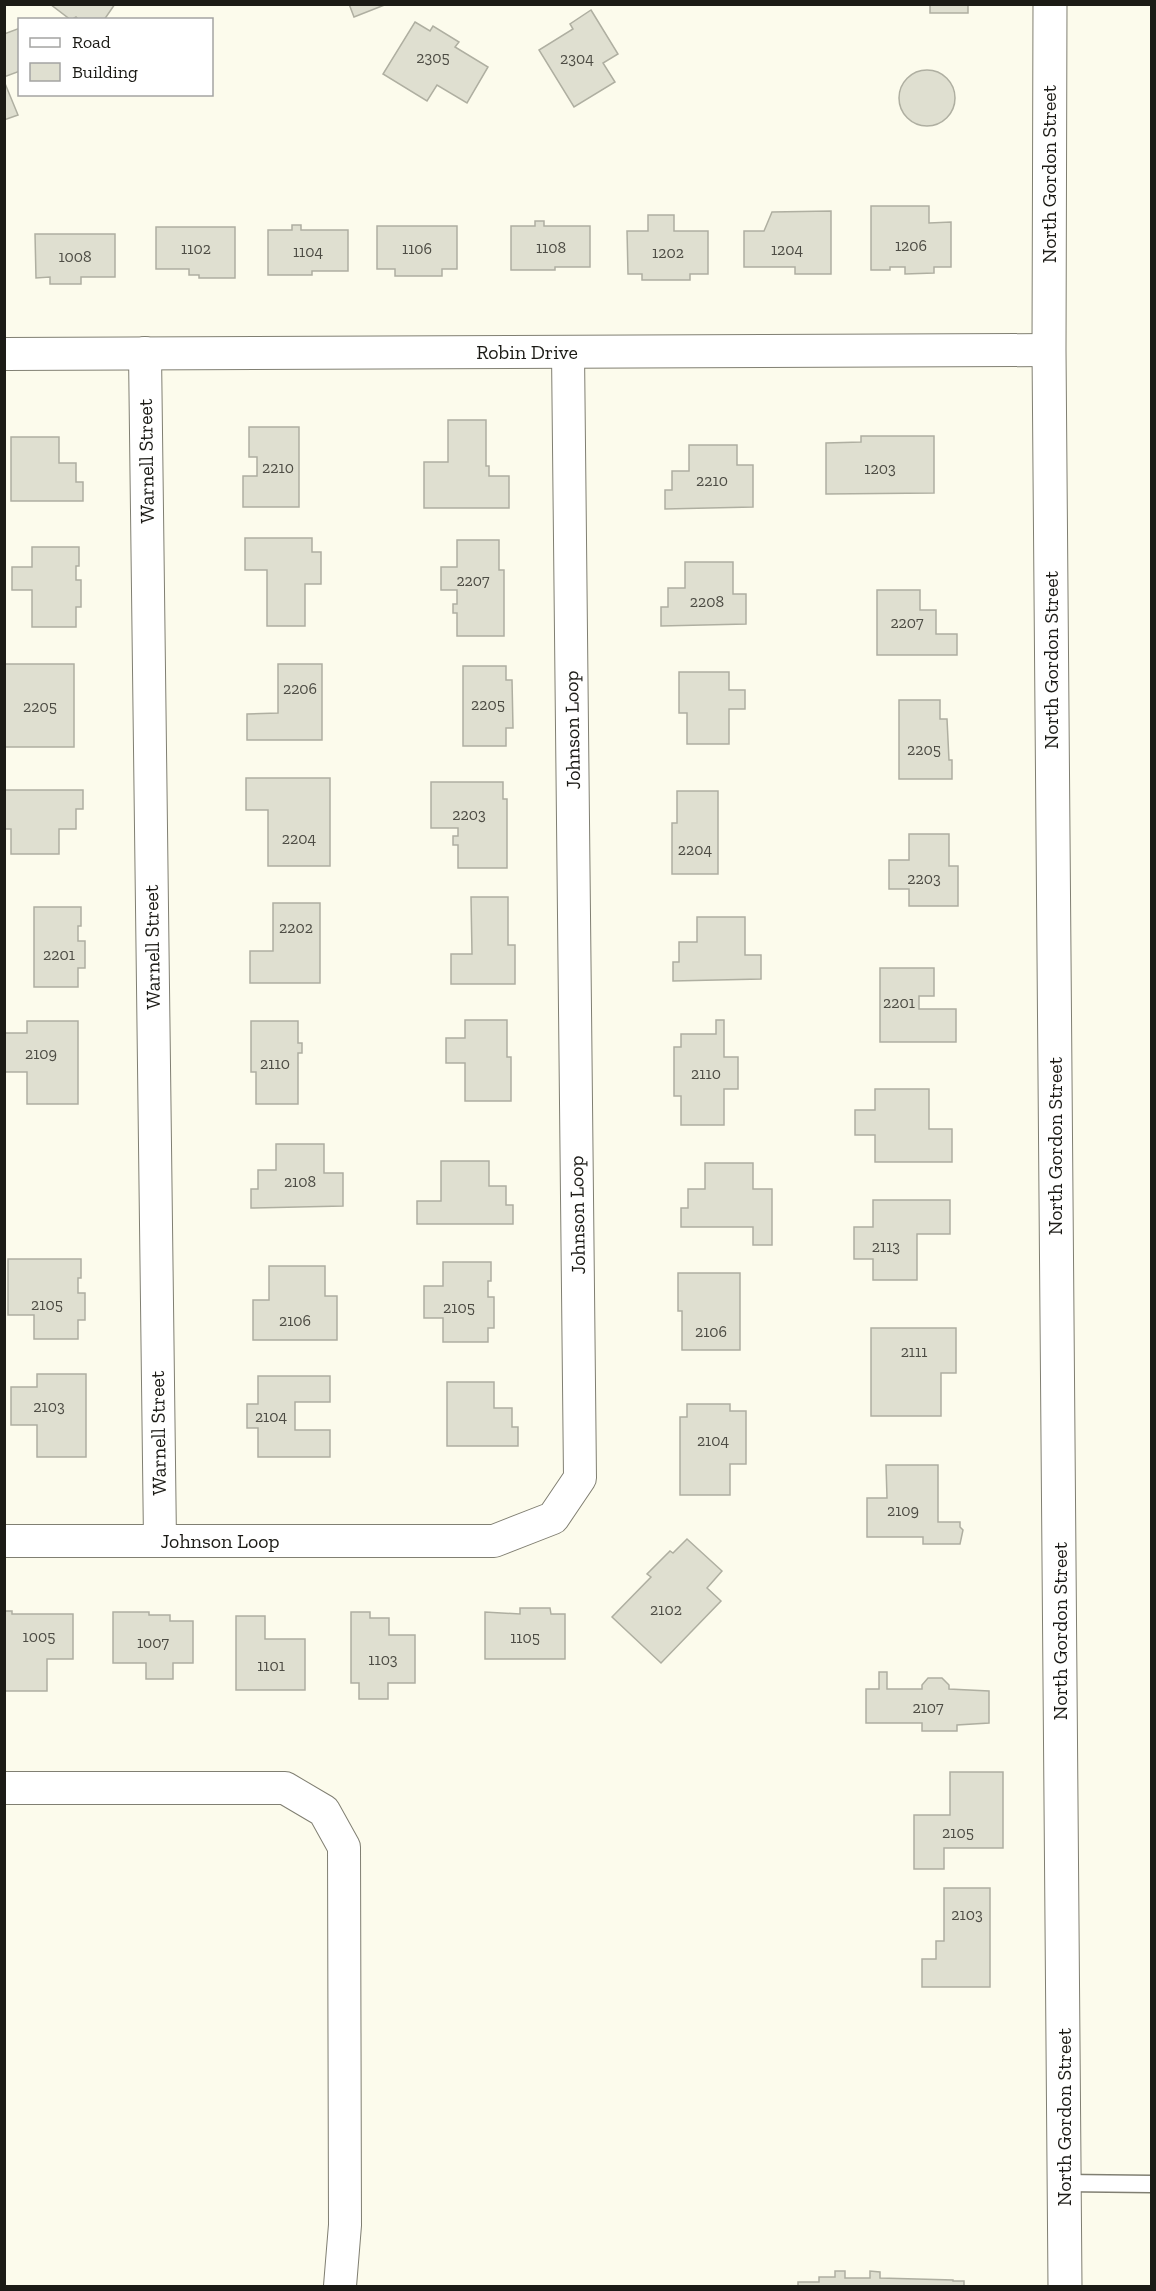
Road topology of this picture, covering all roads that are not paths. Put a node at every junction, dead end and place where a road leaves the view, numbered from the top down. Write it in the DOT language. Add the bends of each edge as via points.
graph roads {
  1 [pos="1050,4"];
  2 [pos="1049,350"];
  3 [pos="568,352"];
  4 [pos="145,353"];
  5 [pos="4,354"];
  6 [pos="4,1540"];
  7 [pos="160,1541"];
  8 [pos="4,1788"];
  9 [pos="1064,2183"];
  10 [pos="1152,2184"];
  11 [pos="340,2286"];
  12 [pos="1065,2286"];
  1 -- 2 [label="street, North Gordon Street"];
  2 -- 3 [label="street, Robin Drive"];
  2 -- 9 [label="street, North Gordon Street"];
  3 -- 4 [label="street, Robin Drive"];
  3 -- 7 [label="street, Johnson Loop" via="580,1478 553,1518 495,1541"];
  4 -- 5 [label="street, Robin Drive"];
  4 -- 7 [label="street, Warnell Street"];
  6 -- 7 [label="street, Johnson Loop"];
  8 -- 11 [label="street" via="285,1788 324,1811 344,1847 345,2225"];
  9 -- 10 [label="lane"];
  9 -- 12 [label="street, North Gordon Street"];
}
